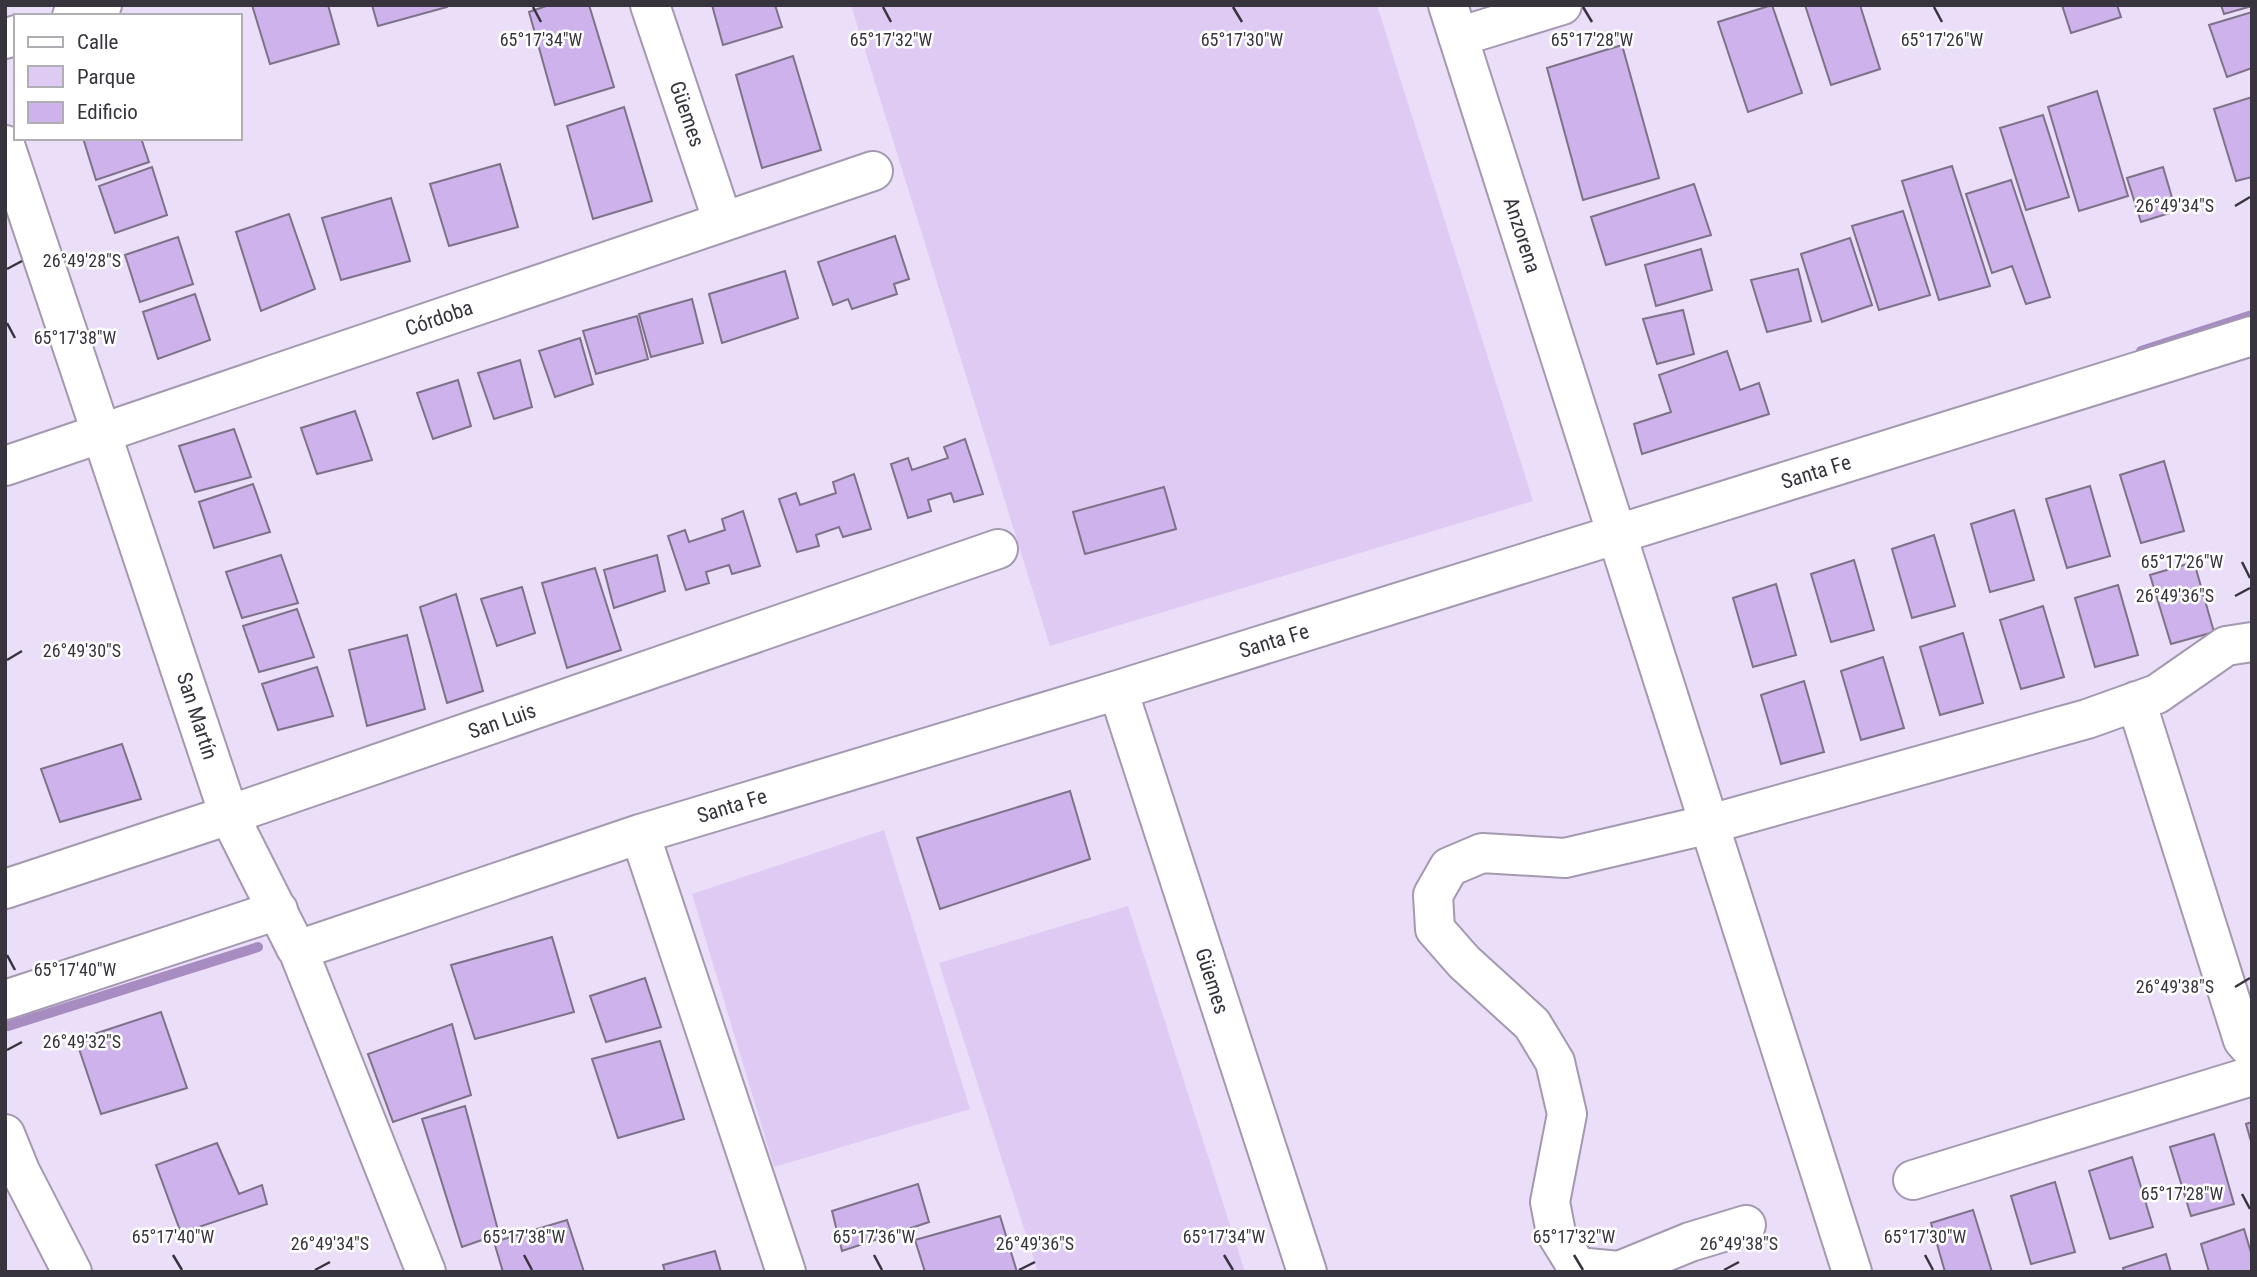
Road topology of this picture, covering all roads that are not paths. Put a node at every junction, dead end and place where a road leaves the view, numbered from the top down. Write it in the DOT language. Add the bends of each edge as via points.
graph roads {
  1 [pos="102,5"];
  2 [pos="650,5"];
  3 [pos="1562,5"];
  4 [pos="77,14"];
  5 [pos="1453,21"];
  6 [pos="5,145"];
  7 [pos="873,171"];
  8 [pos="723,222"];
  9 [pos="2252,336"];
  10 [pos="102,432"];
  11 [pos="5,466"];
  12 [pos="1616,531"];
  13 [pos="998,549"];
  14 [pos="2252,642"];
  15 [pos="1118,690"];
  16 [pos="2136,701"];
  17 [pos="229,815"];
  18 [pos="1710,824"];
  19 [pos="640,834"];
  20 [pos="5,889"];
  21 [pos="278,910"];
  22 [pos="298,950"];
  23 [pos="5,1000"];
  24 [pos="2252,1050"];
  25 [pos="2252,1076"];
  26 [pos="5,1134"];
  27 [pos="13,1174"];
  28 [pos="1913,1180"];
  29 [pos="1746,1225"];
  30 [pos="72,1272"];
  31 [pos="426,1272"];
  32 [pos="786,1272"];
  33 [pos="1307,1272"];
  34 [pos="1852,1272"];
  1 -- 4 [label="street"];
  2 -- 8 [label="street, Güemes"];
  3 -- 5 [label="street"];
  5 -- 12 [label="street, Anzorena"];
  6 -- 10 [label="street, San Martín"];
  7 -- 8 [label="street, Córdoba"];
  8 -- 10 [label="street, Córdoba"];
  9 -- 12 [label="street, Santa Fe"];
  10 -- 11 [label="street, Córdoba"];
  10 -- 17 [label="street, San Martín"];
  12 -- 15 [label="street, Santa Fe"];
  12 -- 18 [label="street, Anzorena"];
  13 -- 17 [label="street, San Luis"];
  14 -- 16 [label="street" via="2226,646 2157,694"];
  15 -- 19 [label="street, Santa Fe"];
  15 -- 33 [label="street, Güemes"];
  16 -- 18 [label="street" via="2087,719"];
  16 -- 24 [label="street" via="2243,1040"];
  17 -- 20 [label="street, San Luis"];
  17 -- 21 [label="street, San Martín"];
  18 -- 29 [label="street" via="1565,858 1482,853 1450,867 1433,895 1435,929 1532,1024 1555,1062 1566,1114 1550,1202 1556,1233 1577,1267 1619,1271"];
  18 -- 34 [label="street, Anzorena"];
  19 -- 22 [label="street, Santa Fe"];
  19 -- 32 [label="street"];
  21 -- 22 [label="street, San Martín"];
  21 -- 23 [label="street"];
  22 -- 31 [label="street, San Martín"];
  25 -- 28 [label="street"];
  26 -- 27 [label="street"];
  27 -- 30 [label="street"];
}
